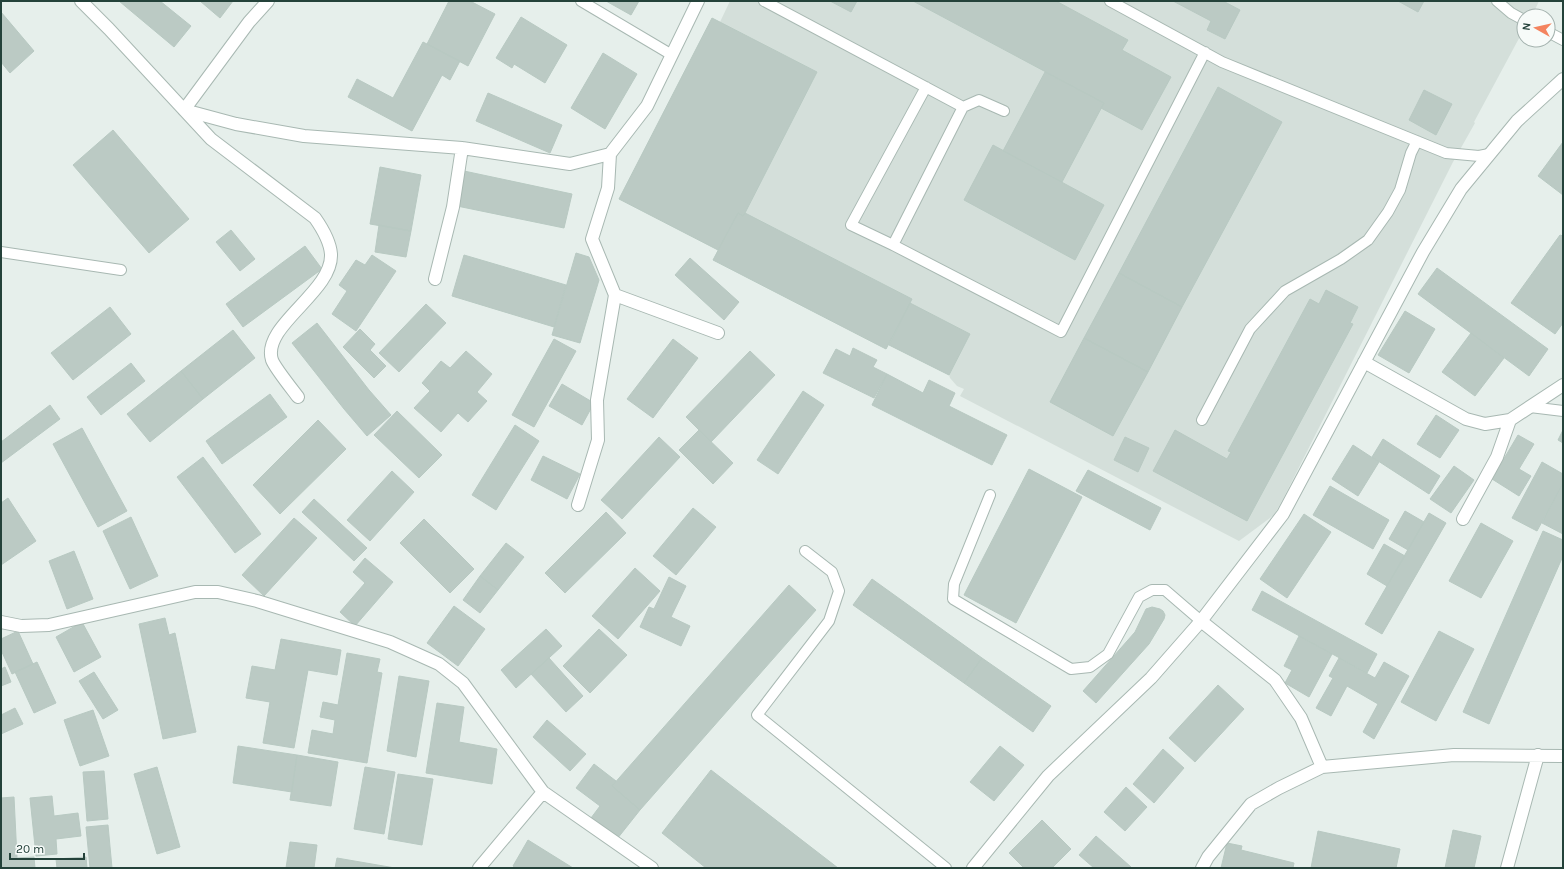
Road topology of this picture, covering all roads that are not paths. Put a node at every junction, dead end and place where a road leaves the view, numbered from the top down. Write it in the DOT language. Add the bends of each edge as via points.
graph roads {
  1 [pos="81,1"];
  2 [pos="268,1"];
  3 [pos="580,1"];
  4 [pos="698,1"];
  5 [pos="764,1"];
  6 [pos="1110,1"];
  7 [pos="1497,1"];
  8 [pos="1516,16"];
  9 [pos="1205,52"];
  10 [pos="672,55"];
  11 [pos="1563,79"];
  12 [pos="926,87"];
  13 [pos="963,107"];
  14 [pos="184,110"];
  15 [pos="1004,111"];
  16 [pos="1417,141"];
  17 [pos="462,148"];
  18 [pos="610,154"];
  19 [pos="1489,154"];
  20 [pos="894,246"];
  21 [pos="1,252"];
  22 [pos="121,270"];
  23 [pos="435,279"];
  24 [pos="615,295"];
  25 [pos="718,333"];
  26 [pos="1364,362"];
  27 [pos="1563,385"];
  28 [pos="298,398"];
  29 [pos="1530,407"];
  30 [pos="1563,411"];
  31 [pos="1202,420"];
  32 [pos="1510,420"];
  33 [pos="990,495"];
  34 [pos="578,505"];
  35 [pos="1463,519"];
  36 [pos="805,551"];
  37 [pos="1201,620"];
  38 [pos="1,622"];
  39 [pos="1538,755"];
  40 [pos="1563,756"];
  41 [pos="1322,767"];
  42 [pos="543,792"];
  43 [pos="479,868"];
  44 [pos="652,868"];
  45 [pos="946,868"];
  46 [pos="973,868"];
  47 [pos="1202,868"];
  48 [pos="1507,868"];
  1 -- 14 [label="street"];
  2 -- 14 [label="street" via="249,22"];
  3 -- 10 [label="lane"];
  4 -- 10 [label="street"];
  5 -- 12 [label="lane"];
  6 -- 9 [label="lane"];
  7 -- 8 [label="lane"];
  9 -- 16 [label="lane" via="1222,62"];
  9 -- 20 [label="lane" via="1061,332"];
  10 -- 18 [label="street" via="647,106"];
  11 -- 19 [label="street" via="1517,121"];
  12 -- 13 [label="lane"];
  12 -- 20 [label="lane" via="851,225"];
  13 -- 15 [label="lane" via="979,100"];
  13 -- 20 [label="lane"];
  14 -- 17 [label="street" via="236,124 304,136"];
  14 -- 28 [label="street" via="211,139 315,218 325,234 331,254 327,273 279,331 271,346 272,360"];
  16 -- 19 [label="lane" via="1446,153 1479,156"];
  16 -- 31 [label="lane" via="1400,190 1368,240 1341,259 1285,291 1250,329"];
  17 -- 18 [label="street" via="570,164"];
  17 -- 23 [label="street" via="453,207"];
  18 -- 24 [label="street" via="608,188 592,239"];
  19 -- 26 [label="street" via="1461,189 1423,252"];
  21 -- 22 [label="lane"];
  24 -- 25 [label="street"];
  24 -- 34 [label="street" via="597,400 598,440"];
  26 -- 32 [label="street" via="1466,419 1485,424"];
  26 -- 37 [label="street" via="1283,514"];
  27 -- 29 [label="street"];
  29 -- 30 [label="lane"];
  29 -- 32 [label="street"];
  32 -- 35 [label="street" via="1497,457"];
  33 -- 37 [label="lane" via="954,584 953,599 1071,669 1090,667 1108,654 1139,597 1152,590 1165,590"];
  36 -- 45 [label="lane" via="832,572 839,591 830,621 757,715"];
  37 -- 41 [label="street" via="1275,680 1301,718"];
  37 -- 46 [label="street" via="1151,678 1048,776"];
  38 -- 42 [label="street" via="20,626 49,625 195,592 218,592 257,601 390,642 438,664 463,683"];
  39 -- 40 [label="street"];
  39 -- 41 [label="street" via="1454,755"];
  39 -- 48 [label="street"];
  41 -- 47 [label="street" via="1251,804"];
  42 -- 43 [label="street"];
  42 -- 44 [label="street"];
}
